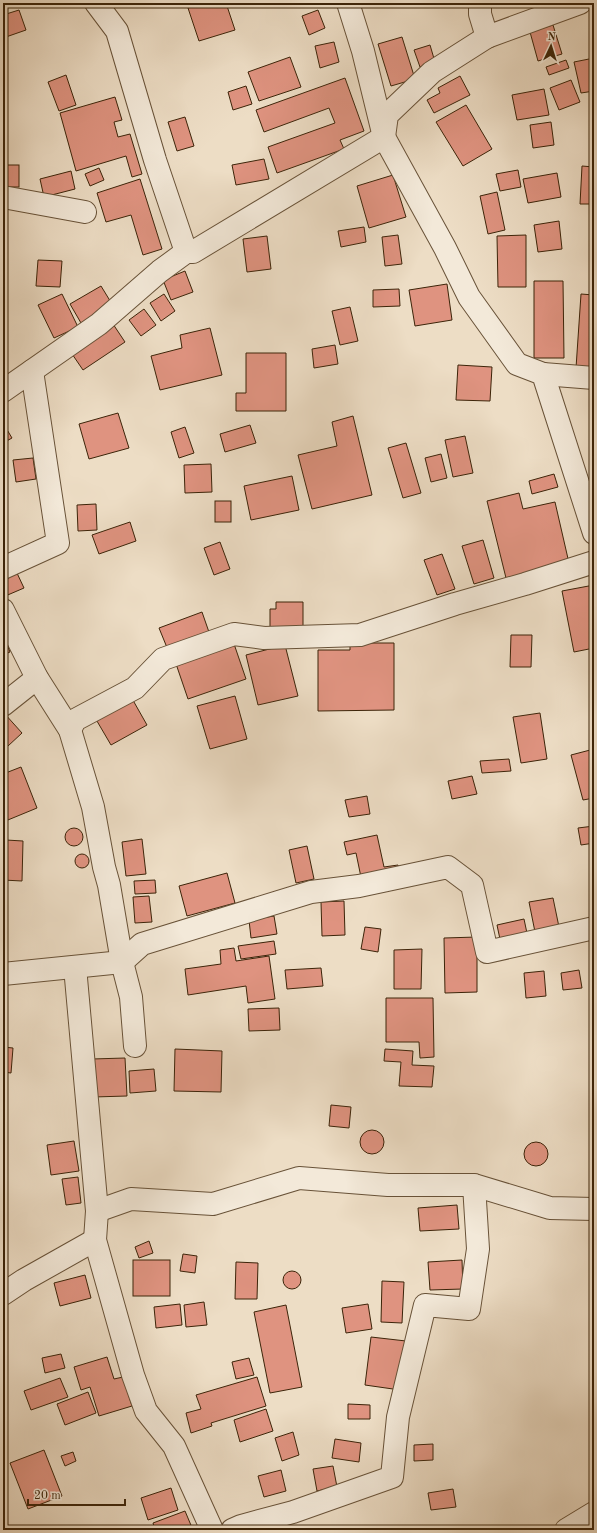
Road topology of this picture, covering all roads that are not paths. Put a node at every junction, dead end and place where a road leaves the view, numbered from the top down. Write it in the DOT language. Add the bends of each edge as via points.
graph roads {
  1 [pos="96,3"];
  2 [pos="348,3"];
  3 [pos="480,3"];
  4 [pos="580,3"];
  5 [pos="487,37"];
  6 [pos="384,137"];
  7 [pos="3,197"];
  8 [pos="85,212"];
  9 [pos="186,252"];
  10 [pos="32,371"];
  11 [pos="543,374"];
  12 [pos="594,378"];
  13 [pos="3,391"];
  14 [pos="594,533"];
  15 [pos="594,562"];
  16 [pos="3,568"];
  17 [pos="3,610"];
  18 [pos="37,678"];
  19 [pos="3,705"];
  20 [pos="70,730"];
  21 [pos="594,928"];
  22 [pos="122,962"];
  23 [pos="75,967"];
  24 [pos="3,974"];
  25 [pos="135,1046"];
  26 [pos="474,1185"];
  27 [pos="594,1209"];
  28 [pos="97,1211"];
  29 [pos="95,1240"];
  30 [pos="3,1294"];
  31 [pos="594,1513"];
  32 [pos="212,1530"];
  33 [pos="232,1530"];
  34 [pos="566,1530"];
  1 -- 9 [label="street" via="117,31 155,160"];
  2 -- 6 [label="street" via="363,51"];
  3 -- 5 [label="street" via="480,14"];
  4 -- 5 [label="street"];
  5 -- 6 [label="street" via="432,72 387,115"];
  6 -- 9 [label="street" via="193,252"];
  6 -- 11 [label="street" via="469,297 517,364"];
  7 -- 8 [label="street"];
  9 -- 10 [label="street" via="99,324"];
  10 -- 13 [label="street"];
  10 -- 16 [label="street" via="58,543"];
  11 -- 12 [label="street"];
  11 -- 14 [label="street"];
  15 -- 20 [label="street" via="360,635 264,638 234,634 163,659 136,688 75,720"];
  17 -- 18 [label="street"];
  18 -- 19 [label="street"];
  18 -- 20 [label="street"];
  20 -- 22 [label="street" via="93,807"];
  21 -- 22 [label="street" via="486,952 472,885 448,866 359,886 311,892 142,944"];
  22 -- 23 [label="street"];
  22 -- 25 [label="street" via="131,997"];
  23 -- 24 [label="street"];
  23 -- 28 [label="street"];
  26 -- 27 [label="street" via="550,1208"];
  26 -- 28 [label="street" via="388,1184 299,1178 213,1204 131,1199"];
  26 -- 33 [label="street" via="478,1249 469,1309 425,1305 398,1417 392,1478"];
  28 -- 29 [label="street"];
  29 -- 30 [label="street"];
  29 -- 32 [label="street" via="146,1412 174,1446"];
  31 -- 34 [label="street"];
}
